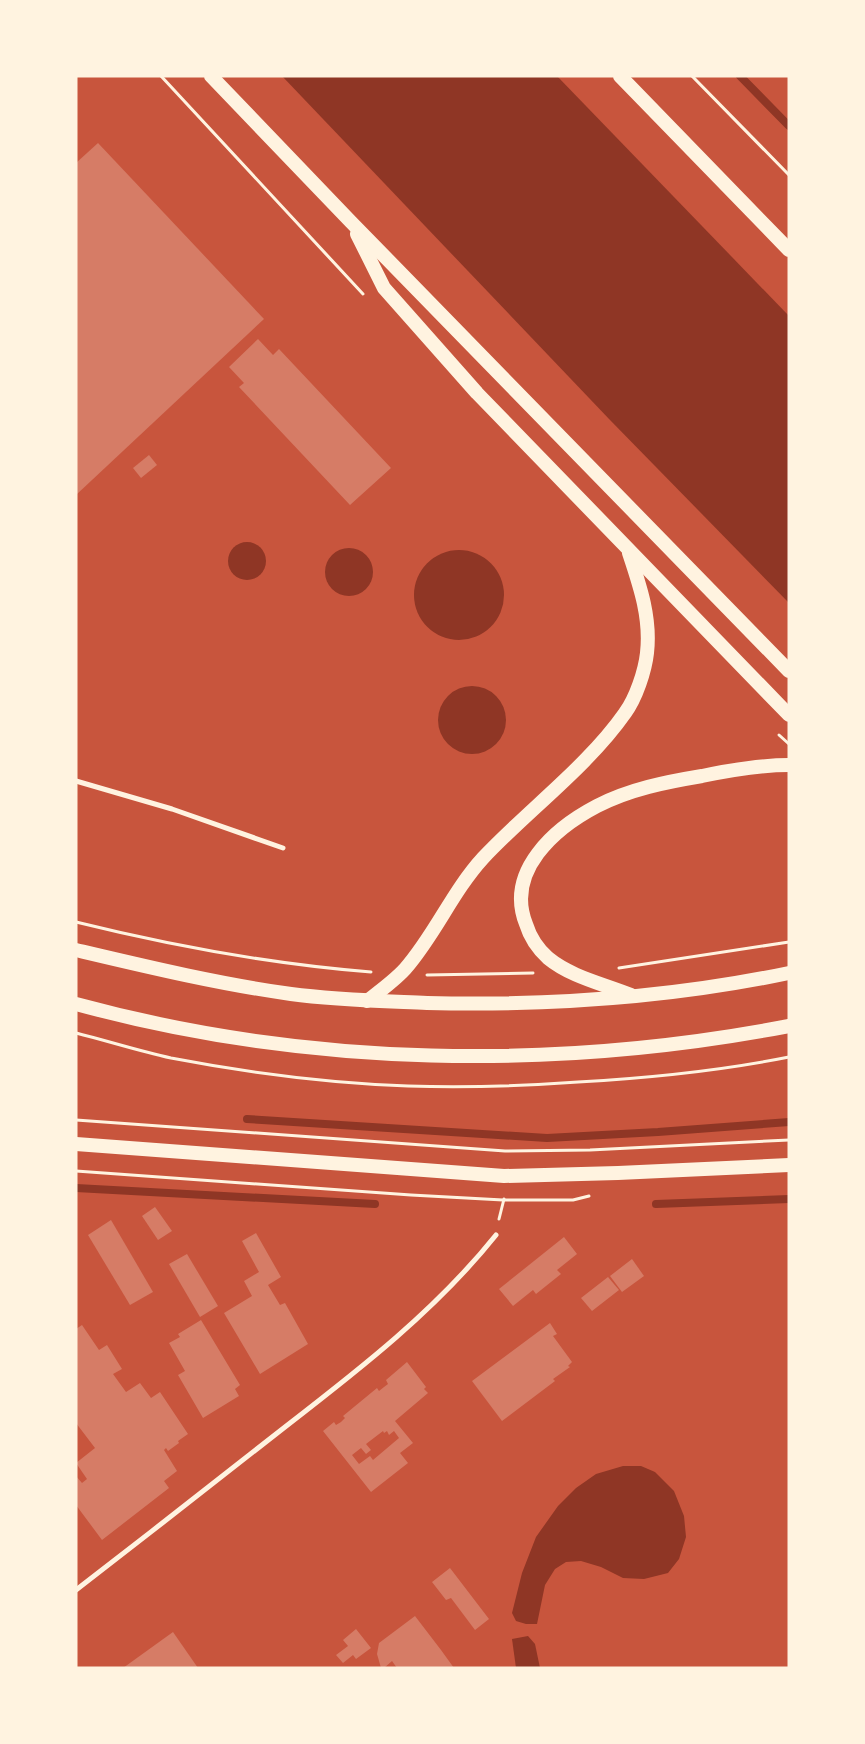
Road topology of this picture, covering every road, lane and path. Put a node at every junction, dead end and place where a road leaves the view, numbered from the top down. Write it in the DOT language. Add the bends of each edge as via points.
graph roads {
  1 [pos="211,76"];
  2 [pos="620,76"];
  3 [pos="692,76"];
  4 [pos="789,175"];
  5 [pos="351,222"];
  6 [pos="789,250"];
  7 [pos="627,548"];
  8 [pos="789,671"];
  9 [pos="789,715"];
  10 [pos="789,765"];
  11 [pos="76,781"];
  12 [pos="283,848"];
  13 [pos="76,922"];
  14 [pos="789,942"];
  15 [pos="76,950"];
  16 [pos="612,969"];
  17 [pos="569,970"];
  18 [pos="789,973"];
  19 [pos="400,974"];
  20 [pos="637,996"];
  21 [pos="367,1001"];
  22 [pos="76,1004"];
  23 [pos="789,1026"];
  24 [pos="76,1120"];
  25 [pos="789,1140"];
  26 [pos="76,1144"];
  27 [pos="789,1164"];
  28 [pos="496,1235"];
  29 [pos="76,1590"];
  1 -- 5 [label="highway"];
  2 -- 6 [label="highway"];
  3 -- 4 [label="path"];
  5 -- 7 [label="highway" via="384,288 477,393"];
  5 -- 8 [label="highway"];
  7 -- 9 [label="highway"];
  7 -- 19 [label="highway" via="643,595 647,626 647,653 641,680 627,711 584,759 482,859"];
  10 -- 17 [label="highway" via="735,770 655,784 596,806 556,834 538,852 525,873 522,915 531,938 548,958"];
  11 -- 12 [label="street" via="172,809"];
  13 -- 19 [label="path" via="224,954 330,969"];
  14 -- 16 [label="path"];
  15 -- 21 [label="highway" via="203,980"];
  17 -- 19 [label="path" via="519,974"];
  17 -- 20 [label="highway"];
  18 -- 20 [label="highway" via="702,989"];
  19 -- 21 [label="highway"];
  20 -- 21 [label="highway" via="476,1004"];
  22 -- 23 [label="highway" via="174,1028 384,1054 568,1054"];
  24 -- 25 [label="path" via="505,1151"];
  26 -- 27 [label="highway" via="504,1176"];
  28 -- 29 [label="street" via="431,1305 355,1372"];
}
